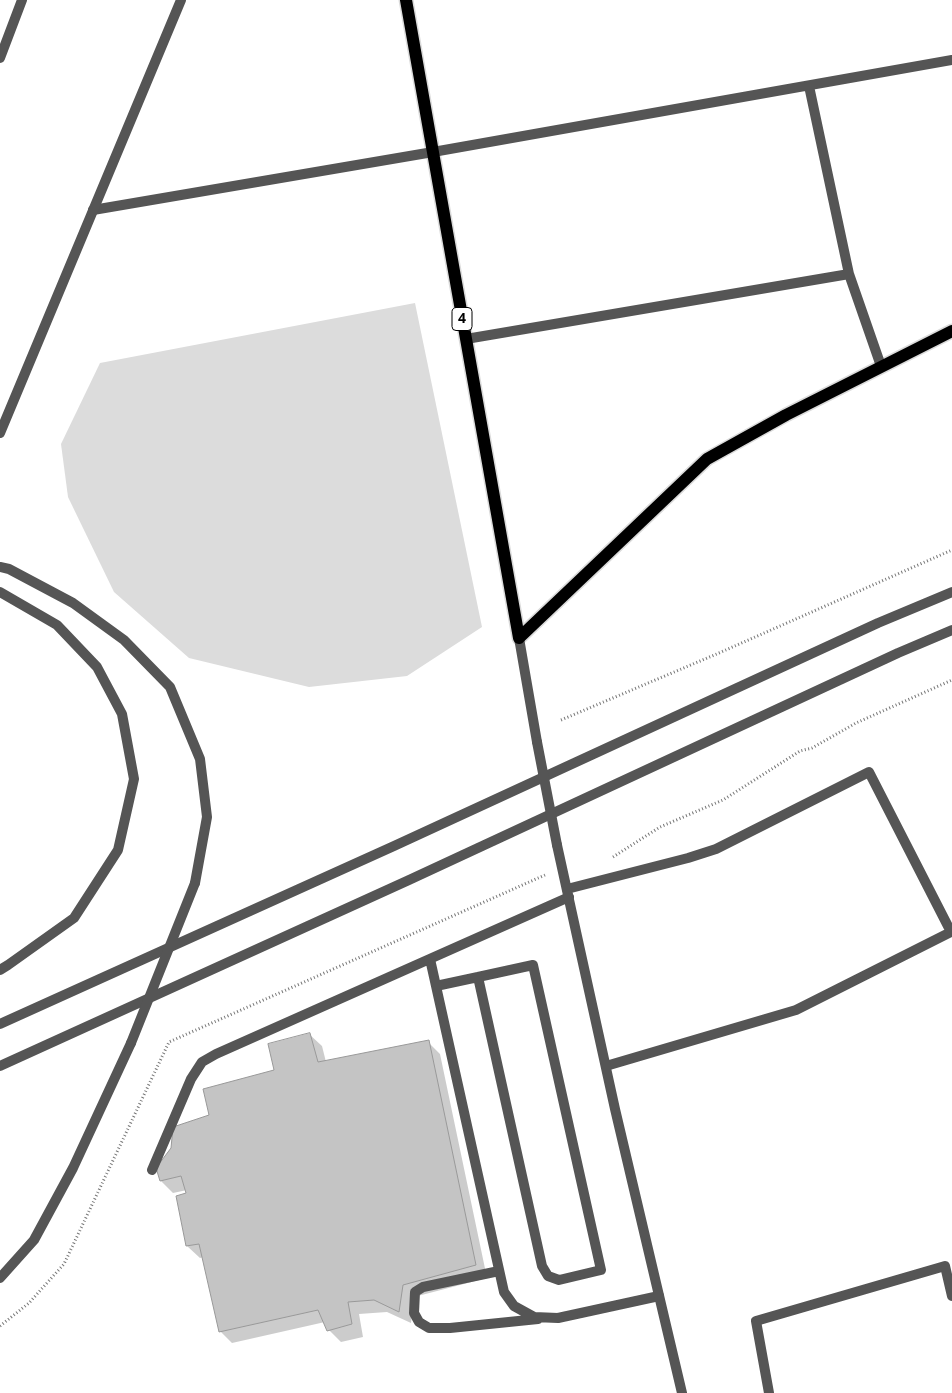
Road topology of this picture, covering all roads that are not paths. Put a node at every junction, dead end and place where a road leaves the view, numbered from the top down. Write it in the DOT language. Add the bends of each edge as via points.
graph roads {
  1 [pos="22,0"];
  2 [pos="181,0"];
  3 [pos="406,0"];
  4 [pos="0,58"];
  5 [pos="952,60"];
  6 [pos="809,86"];
  7 [pos="433,152"];
  8 [pos="93,210"];
  9 [pos="849,274"];
  10 [pos="952,331"];
  11 [pos="466,339"];
  12 [pos="881,366"];
  13 [pos="3,419"];
  14 [pos="0,433"];
  15 [pos="0,567"];
  16 [pos="0,592"];
  17 [pos="952,592"];
  18 [pos="952,630"];
  19 [pos="519,638"];
  20 [pos="568,893"];
  21 [pos="430,959"];
  22 [pos="0,970"];
  23 [pos="478,977"];
  24 [pos="436,986"];
  25 [pos="0,1024"];
  26 [pos="0,1066"];
  27 [pos="606,1066"];
  28 [pos="152,1170"];
  29 [pos="499,1271"];
  30 [pos="0,1278"];
  31 [pos="659,1296"];
  32 [pos="952,1296"];
  33 [pos="549,1317"];
  34 [pos="682,1393"];
  35 [pos="769,1393"];
  1 -- 4 [label="street"];
  2 -- 8 [label="street"];
  3 -- 7 [label="main road, 4"];
  5 -- 6 [label="street"];
  6 -- 7 [label="street"];
  6 -- 9 [label="street"];
  7 -- 8 [label="street"];
  7 -- 11 [label="main road, 4"];
  8 -- 13 [label="street"];
  9 -- 11 [label="street"];
  9 -- 12 [label="street"];
  10 -- 12 [label="main road"];
  11 -- 19 [label="main road, 4"];
  12 -- 19 [label="main road" via="707,459"];
  13 -- 14 [label="street"];
  15 -- 30 [label="street, bridge" via="73,602 124,640 170,687 200,759 207,817 195,883 131,1043 73,1168 34,1240"];
  16 -- 22 [label="street" via="58,625 97,667 122,714 134,779 118,850 74,918"];
  17 -- 25 [label="street"];
  18 -- 26 [label="street"];
  19 -- 20 [label="street, bridge"];
  20 -- 21 [label="street"];
  20 -- 27 [label="street"];
  20 -- 27 [label="street" via="716,849 869,772 951,932 796,1010"];
  21 -- 24 [label="street"];
  21 -- 28 [label="street" via="202,1062 191,1079"];
  23 -- 23 [label="street" via="542,1266 548,1276 559,1280 602,1270 533,965"];
  23 -- 24 [label="street"];
  24 -- 29 [label="street"];
  27 -- 31 [label="street"];
  29 -- 33 [label="street" via="504,1292 514,1306 534,1317"];
  29 -- 33 [label="street" via="423,1287 415,1292 414,1313 419,1322 429,1328 450,1328"];
  31 -- 33 [label="street" via="558,1318"];
  31 -- 34 [label="street"];
  32 -- 35 [label="street" via="945,1266 756,1321"];
}
